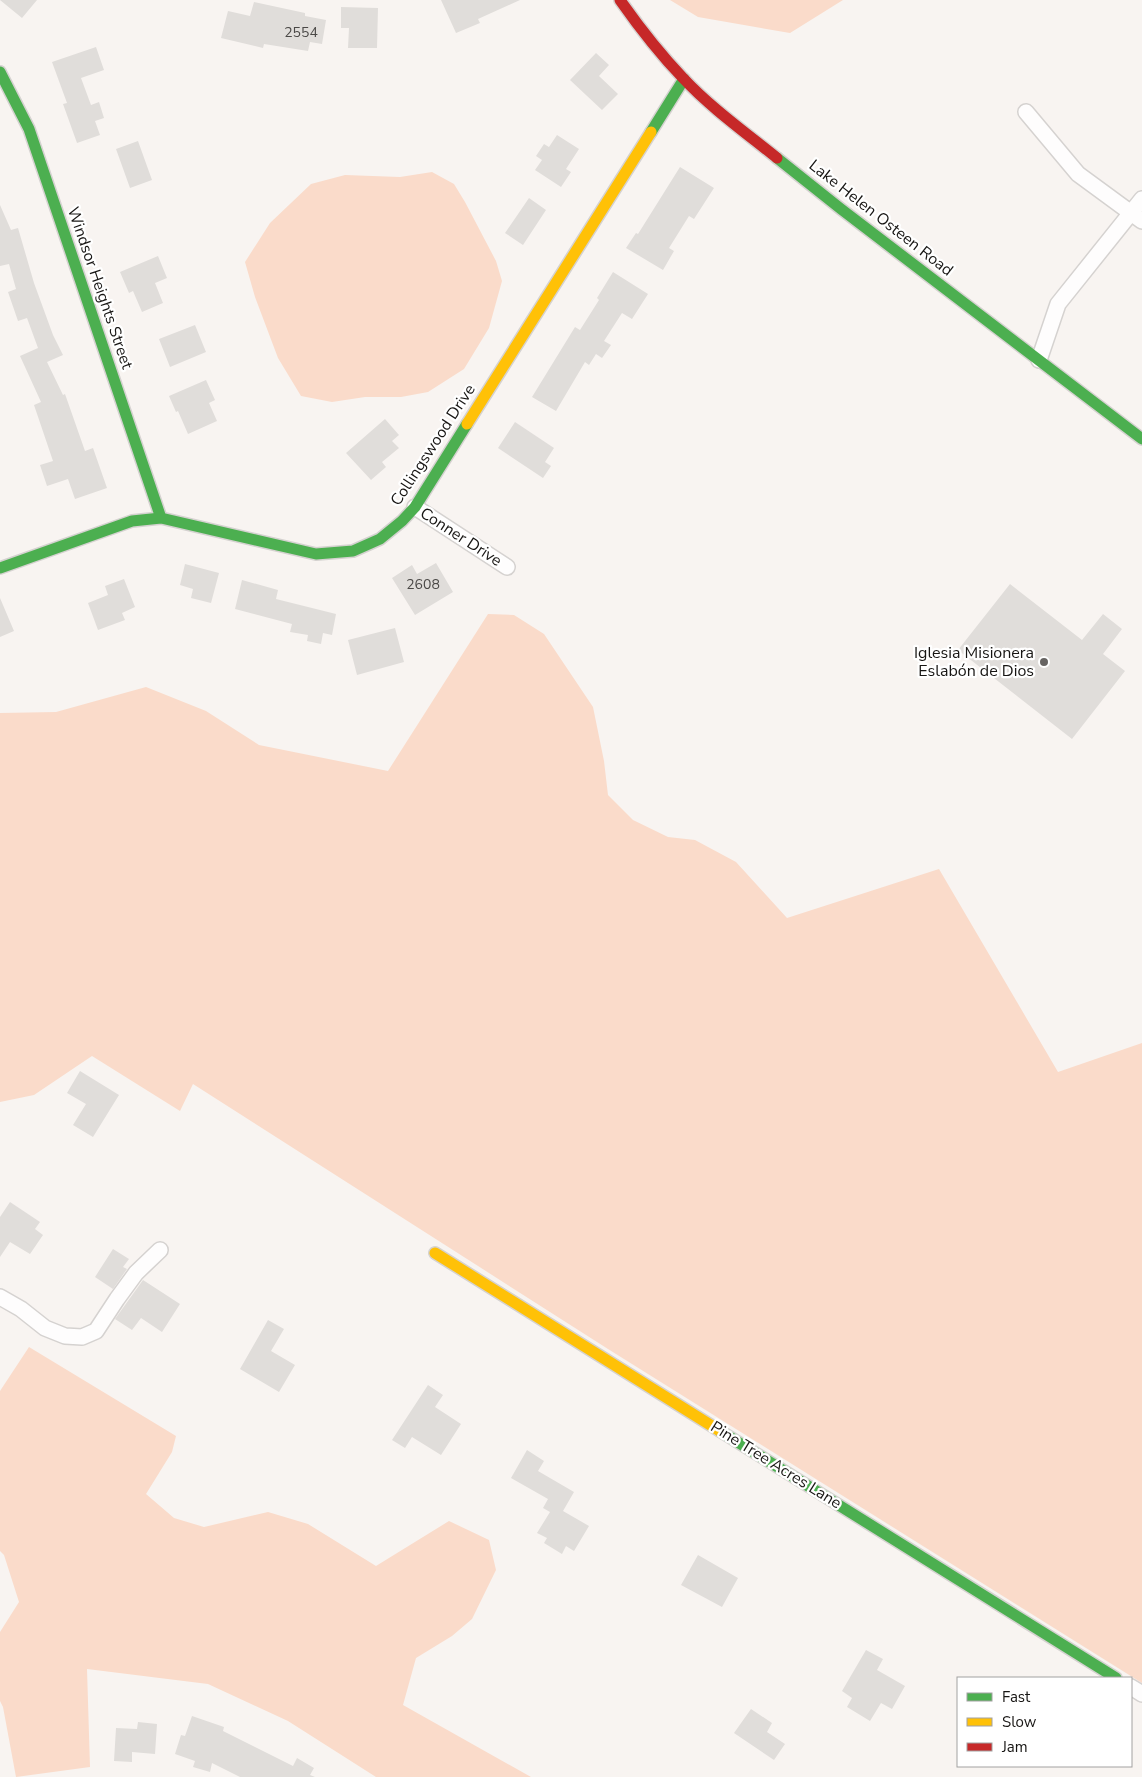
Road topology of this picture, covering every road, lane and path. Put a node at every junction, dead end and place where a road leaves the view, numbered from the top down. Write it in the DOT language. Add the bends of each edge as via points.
graph roads {
  1 [pos="620,0"];
  2 [pos="0,72"];
  3 [pos="684,80"];
  4 [pos="1026,112"];
  5 [pos="1142,199"];
  6 [pos="1136,217"];
  7 [pos="1039,360"];
  8 [pos="1142,439"];
  9 [pos="414,507"];
  10 [pos="161,518"];
  11 [pos="507,567"];
  12 [pos="0,568"];
  13 [pos="160,1250"];
  14 [pos="435,1252"];
  15 [pos="0,1296"];
  16 [pos="1114,1677"];
  1 -- 3 [label="street, Lake Helen Osteen Road"];
  2 -- 10 [label="street, Windsor Heights Street" via="29,129"];
  3 -- 7 [label="street, Lake Helen Osteen Road" via="841,208"];
  3 -- 9 [label="street, Collingswood Drive"];
  4 -- 6 [label="street" via="1078,174"];
  5 -- 6 [label="street"];
  6 -- 7 [label="street" via="1058,304"];
  7 -- 8 [label="street, Lake Helen Osteen Road"];
  9 -- 10 [label="street, Collingswood Drive" via="380,538 353,551 316,554"];
  9 -- 11 [label="street, Conner Drive"];
  10 -- 12 [label="street, Collingswood Drive" via="132,520"];
  13 -- 15 [label="street" via="136,1273 96,1332 82,1338 65,1336 45,1328"];
  14 -- 16 [label="street, Pine Tree Acres Lane"];
}
